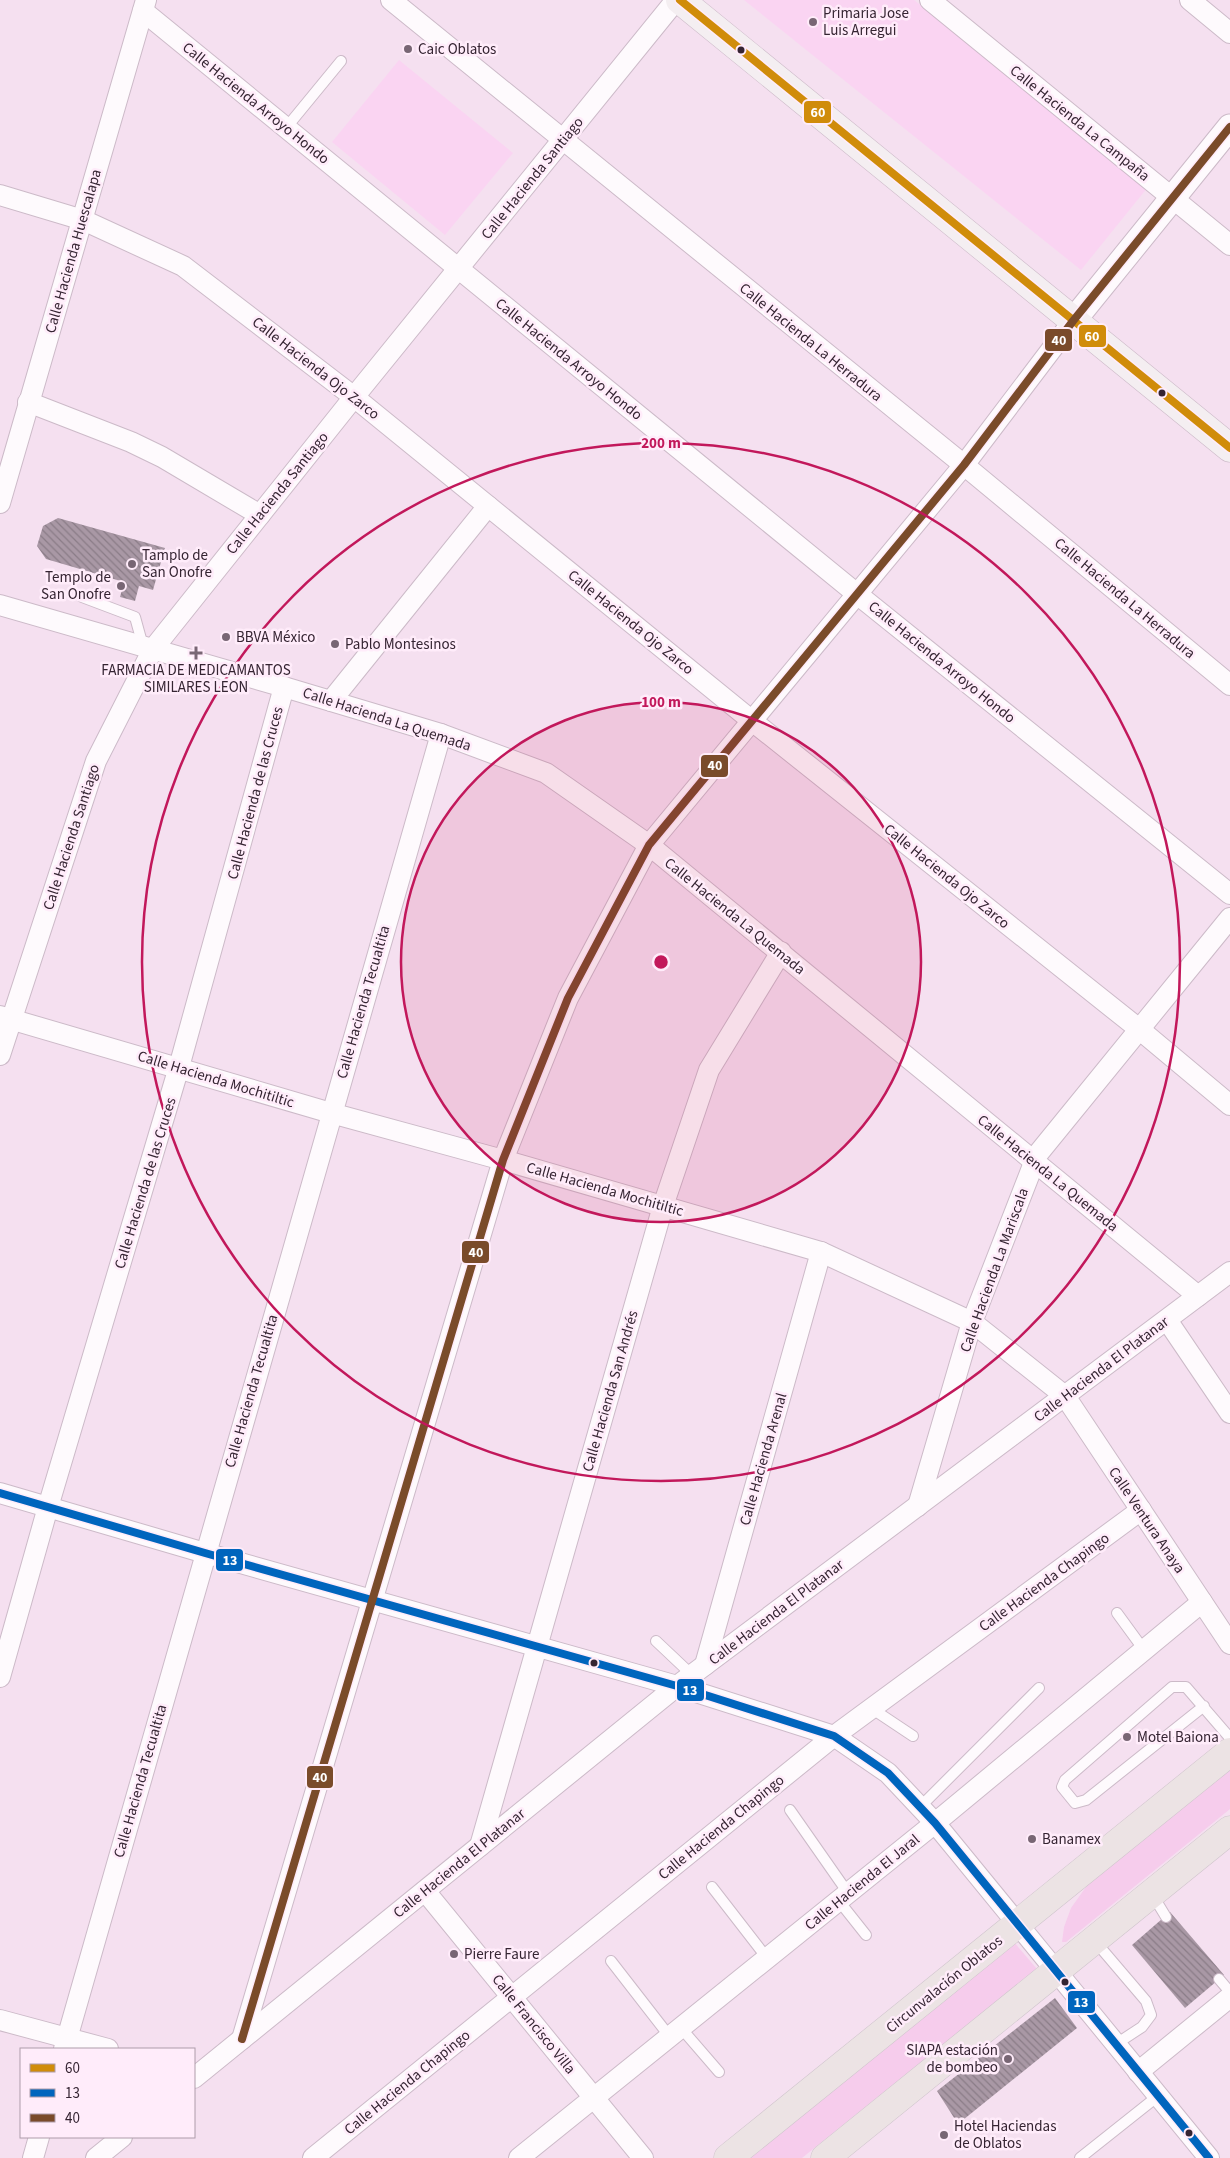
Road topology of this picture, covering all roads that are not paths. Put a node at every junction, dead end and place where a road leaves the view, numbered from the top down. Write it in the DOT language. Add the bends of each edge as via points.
graph roads {
  1 [pos="391,0"];
  2 [pos="678,0"];
  3 [pos="930,0"];
  4 [pos="1190,0"];
  5 [pos="145,5"];
  6 [pos="1230,33"];
  7 [pos="341,61"];
  8 [pos="1230,127"];
  9 [pos="286,128"];
  10 [pos="563,140"];
  11 [pos="0,195"];
  12 [pos="1172,198"];
  13 [pos="83,220"];
  14 [pos="1230,245"];
  15 [pos="458,269"];
  16 [pos="1073,321"];
  17 [pos="354,397"];
  18 [pos="28,402"];
  19 [pos="1230,448"];
  20 [pos="964,465"];
  21 [pos="0,503"];
  22 [pos="488,506"];
  23 [pos="260,515"];
  24 [pos="857,594"];
  25 [pos="82,597"];
  26 [pos="0,606"];
  27 [pos="148,648"];
  28 [pos="1230,685"];
  29 [pos="284,687"];
  30 [pos="331,701"];
  31 [pos="751,720"];
  32 [pos="440,734"];
  33 [pos="649,845"];
  34 [pos="1230,894"];
  35 [pos="1230,918"];
  36 [pos="780,952"];
  37 [pos="5,1017"];
  38 [pos="1139,1029"];
  39 [pos="0,1055"];
  40 [pos="179,1067"];
  41 [pos="1230,1105"];
  42 [pos="331,1113"];
  43 [pos="503,1160"];
  44 [pos="1034,1162"];
  45 [pos="663,1206"];
  46 [pos="821,1252"];
  47 [pos="1230,1272"];
  48 [pos="1198,1296"];
  49 [pos="1167,1320"];
  50 [pos="972,1322"];
  51 [pos="1065,1396"];
  52 [pos="1230,1413"];
  53 [pos="0,1493"];
  54 [pos="918,1506"];
  55 [pos="48,1507"];
  56 [pos="1141,1510"];
  57 [pos="205,1553"];
  58 [pos="373,1599"];
  59 [pos="1202,1602"];
  60 [pos="1117,1613"];
  61 [pos="656,1641"];
  62 [pos="1230,1644"];
  63 [pos="537,1647"];
  64 [pos="1144,1650"];
  65 [pos="691,1675"];
  66 [pos="0,1677"];
  67 [pos="1039,1688"];
  68 [pos="1204,1706"];
  69 [pos="871,1708"];
  70 [pos="834,1736"];
  71 [pos="913,1736"];
  72 [pos="1230,1738"];
  73 [pos="1230,1752"];
  74 [pos="920,1806"];
  75 [pos="790,1810"];
  76 [pos="935,1823"];
  77 [pos="1230,1830"];
  78 [pos="480,1846"];
  79 [pos="712,1887"];
  80 [pos="425,1890"];
  81 [pos="1152,1893"];
  82 [pos="843,1897"];
  83 [pos="1166,1916"];
  84 [pos="1018,1924"];
  85 [pos="866,1935"];
  86 [pos="1094,1940"];
  87 [pos="767,1958"];
  88 [pos="611,1961"];
  89 [pos="1056,1971"];
  90 [pos="1219,1979"];
  91 [pos="1230,1992"];
  92 [pos="512,1997"];
  93 [pos="1230,1997"];
  94 [pos="0,2020"];
  95 [pos="676,2032"];
  96 [pos="242,2040"];
  97 [pos="66,2044"];
  98 [pos="1116,2044"];
  99 [pos="100,2048"];
  100 [pos="719,2072"];
  101 [pos="1138,2072"];
  102 [pos="196,2075"];
  103 [pos="1158,2096"];
  104 [pos="594,2098"];
  105 [pos="39,2138"];
  106 [pos="121,2138"];
  107 [pos="105,2155"];
  108 [pos="833,2155"];
  109 [pos="33,2158"];
  110 [pos="313,2158"];
  111 [pos="519,2158"];
  112 [pos="643,2158"];
  113 [pos="728,2158"];
  114 [pos="1080,2158"];
  115 [pos="1209,2158"];
  1 -- 10 [label="street, Calle Hacienda La Herradura"];
  2 -- 10 [label="street, Calle Hacienda Santiago"];
  2 -- 16 [label="main road"];
  3 -- 12 [label="street, Calle Hacienda La Campaña"];
  4 -- 6 [label="street"];
  5 -- 9 [label="street, Calle Hacienda Arroyo Hondo"];
  5 -- 13 [label="street, Calle Hacienda Huescalapa"];
  7 -- 9 [label="lane"];
  8 -- 12 [label="street"];
  9 -- 15 [label="street, Calle Hacienda Arroyo Hondo"];
  10 -- 15 [label="street, Calle Hacienda Santiago"];
  10 -- 20 [label="street, Calle Hacienda La Herradura"];
  11 -- 13 [label="street, Calle Hacienda Ojo Zarco"];
  12 -- 14 [label="street, Calle Hacienda La Campaña"];
  12 -- 16 [label="street"];
  13 -- 17 [label="street, Calle Hacienda Ojo Zarco" via="183,266"];
  13 -- 18 [label="street, Calle Hacienda Huescalapa"];
  15 -- 17 [label="street, Calle Hacienda Santiago"];
  15 -- 24 [label="street, Calle Hacienda Arroyo Hondo"];
  16 -- 19 [label="main road"];
  16 -- 20 [label="street"];
  17 -- 22 [label="street, Calle Hacienda Ojo Zarco"];
  17 -- 23 [label="street, Calle Hacienda Santiago"];
  18 -- 21 [label="street, Calle Hacienda Huescalapa"];
  18 -- 23 [label="street" via="162,457"];
  20 -- 24 [label="street"];
  20 -- 28 [label="street, Calle Hacienda La Herradura"];
  22 -- 30 [label="street"];
  22 -- 31 [label="street, Calle Hacienda Ojo Zarco"];
  23 -- 27 [label="street, Calle Hacienda Santiago"];
  24 -- 31 [label="street"];
  24 -- 34 [label="street, Calle Hacienda Arroyo Hondo"];
  25 -- 27 [label="lane" via="136,617"];
  26 -- 27 [label="street, Calle Hacienda La Quemada"];
  27 -- 29 [label="street, Calle Hacienda La Quemada"];
  27 -- 37 [label="street, Calle Hacienda Santiago" via="96,761"];
  29 -- 30 [label="street, Calle Hacienda La Quemada"];
  29 -- 40 [label="street, Calle Hacienda de las Cruces"];
  30 -- 32 [label="street, Calle Hacienda La Quemada"];
  31 -- 33 [label="street"];
  31 -- 38 [label="street, Calle Hacienda Ojo Zarco"];
  32 -- 33 [label="street, Calle Hacienda La Quemada" via="546,773"];
  32 -- 42 [label="street, Calle Hacienda Tecualtita"];
  33 -- 36 [label="street, Calle Hacienda La Quemada"];
  33 -- 43 [label="street" via="568,998"];
  35 -- 38 [label="street, Calle Hacienda La Mariscala"];
  36 -- 44 [label="street, Calle Hacienda La Quemada"];
  36 -- 45 [label="street, Calle Hacienda San Andrés" via="708,1070"];
  37 -- 39 [label="street, Calle Hacienda Santiago"];
  37 -- 40 [label="street, Calle Hacienda Mochitiltic"];
  38 -- 41 [label="street, Calle Hacienda Ojo Zarco"];
  38 -- 44 [label="street, Calle Hacienda La Mariscala"];
  40 -- 42 [label="street, Calle Hacienda Mochitiltic"];
  40 -- 55 [label="street, Calle Hacienda de las Cruces"];
  42 -- 43 [label="street, Calle Hacienda Mochitiltic"];
  42 -- 57 [label="street, Calle Hacienda Tecualtita"];
  43 -- 45 [label="street, Calle Hacienda Mochitiltic"];
  43 -- 58 [label="street"];
  44 -- 48 [label="street, Calle Hacienda La Quemada"];
  44 -- 50 [label="street, Calle Hacienda La Mariscala"];
  45 -- 46 [label="street, Calle Hacienda Mochitiltic"];
  45 -- 63 [label="street, Calle Hacienda San Andrés"];
  46 -- 50 [label="street, Calle Hacienda Mochitiltic"];
  46 -- 65 [label="street, Calle Hacienda Arenal"];
  47 -- 48 [label="street, Calle Hacienda El Platanar"];
  48 -- 49 [label="street, Calle Hacienda El Platanar"];
  49 -- 51 [label="street, Calle Hacienda El Platanar"];
  49 -- 52 [label="street"];
  50 -- 51 [label="street, Calle Hacienda Mochitiltic"];
  50 -- 54 [label="street, Calle Hacienda La Mariscala"];
  51 -- 54 [label="street, Calle Hacienda El Platanar"];
  51 -- 56 [label="street, Calle Ventura Anaya"];
  53 -- 55 [label="street"];
  54 -- 65 [label="street, Calle Hacienda El Platanar"];
  55 -- 57 [label="street"];
  55 -- 66 [label="street, Calle Hacienda de las Cruces"];
  56 -- 59 [label="street, Calle Ventura Anaya"];
  56 -- 69 [label="street, Calle Hacienda Chapingo"];
  57 -- 58 [label="street"];
  57 -- 97 [label="street, Calle Hacienda Tecualtita"];
  58 -- 63 [label="street"];
  58 -- 96 [label="street"];
  59 -- 62 [label="street, Calle Ventura Anaya"];
  59 -- 64 [label="street, Calle Hacienda El Jaral"];
  60 -- 64 [label="lane"];
  61 -- 65 [label="lane"];
  63 -- 65 [label="street"];
  63 -- 78 [label="street, Calle Hacienda San Andrés"];
  64 -- 76 [label="street, Calle Hacienda El Jaral"];
  65 -- 70 [label="street"];
  65 -- 78 [label="street, Calle Hacienda El Platanar"];
  67 -- 74 [label="lane"];
  68 -- 68 [label="lane" via="1186,1687 1172,1687 1065,1780 1062,1787 1075,1803 1086,1800"];
  68 -- 72 [label="lane"];
  69 -- 70 [label="street, Calle Hacienda Chapingo"];
  69 -- 71 [label="lane"];
  70 -- 74 [label="street" via="888,1773"];
  70 -- 92 [label="street, Calle Hacienda Chapingo"];
  73 -- 84 [label="main road, Circunvalación Oblatos"];
  74 -- 76 [label="street"];
  75 -- 82 [label="lane"];
  76 -- 82 [label="street, Calle Hacienda El Jaral"];
  76 -- 84 [label="street"];
  77 -- 81 [label="main road"];
  78 -- 80 [label="street, Calle Hacienda El Platanar"];
  79 -- 87 [label="lane"];
  80 -- 92 [label="street, Calle Francisco Villa"];
  80 -- 96 [label="street, Calle Hacienda El Platanar"];
  81 -- 83 [label="lane"];
  81 -- 86 [label="main road"];
  82 -- 85 [label="lane"];
  82 -- 87 [label="street, Calle Hacienda El Jaral"];
  84 -- 89 [label="street"];
  84 -- 113 [label="main road, Circunvalación Oblatos"];
  86 -- 89 [label="main road"];
  86 -- 98 [label="lane" via="1146,2001 1151,2015 1142,2027"];
  87 -- 95 [label="street, Calle Hacienda El Jaral"];
  88 -- 95 [label="lane"];
  89 -- 98 [label="street"];
  89 -- 108 [label="main road"];
  90 -- 91 [label="lane"];
  92 -- 104 [label="street, Calle Francisco Villa"];
  92 -- 110 [label="street, Calle Hacienda Chapingo"];
  93 -- 101 [label="street"];
  94 -- 97 [label="street"];
  95 -- 100 [label="lane"];
  95 -- 104 [label="street, Calle Hacienda El Jaral"];
  96 -- 102 [label="street, Calle Hacienda El Platanar"];
  97 -- 99 [label="street"];
  98 -- 101 [label="street"];
  101 -- 103 [label="street"];
  103 -- 114 [label="lane"];
  103 -- 115 [label="street"];
  104 -- 111 [label="street, Calle Hacienda El Jaral"];
  104 -- 112 [label="street, Calle Francisco Villa"];
  105 -- 109 [label="street"];
  106 -- 107 [label="street"];
}
